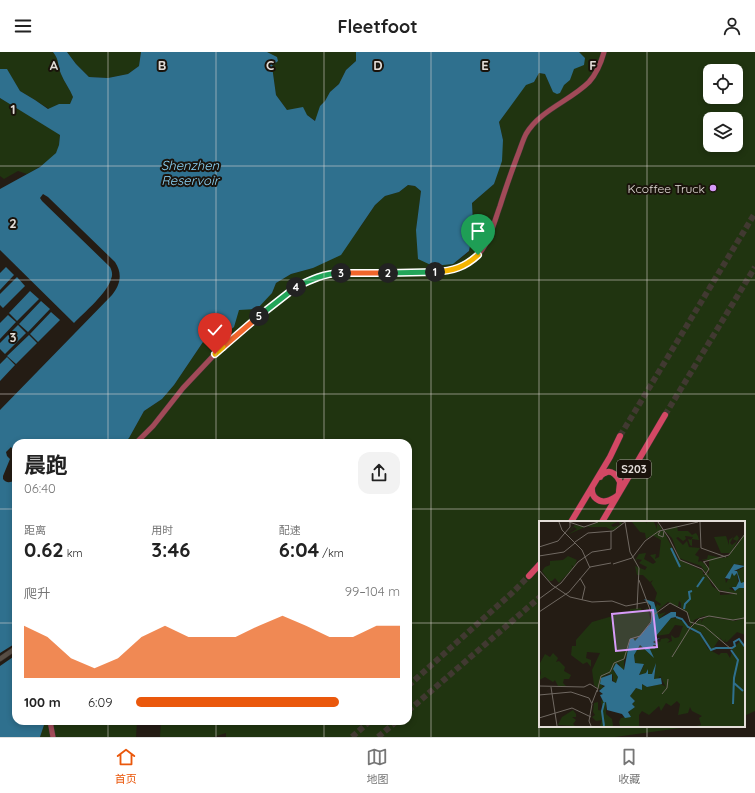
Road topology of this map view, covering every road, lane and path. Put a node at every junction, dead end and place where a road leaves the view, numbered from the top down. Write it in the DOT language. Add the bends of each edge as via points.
graph roads {
  1 [pos="604,52"];
  2 [pos="665,415"];
  3 [pos="140,439"];
  4 [pos="619,439"];
  5 [pos="593,485"];
  6 [pos="618,494"];
  7 [pos="572,521"];
  8 [pos="603,521"];
  9 [pos="539,565"];
  10 [pos="529,576"];
  11 [pos="12,651"];
  12 [pos="0,659"];
  13 [pos="51,725"];
  14 [pos="53,736"];
  1 -- 3 [label="main road" via="590,81 531,126 512,170 490,236 471,261 441,272 337,273 309,280 294,288 215,354"];
  2 -- 6 [label="highway, S203"];
  4 -- 5 [label="highway, S203"];
  5 -- 6 [label="highway" via="592,494 600,500 607,501"];
  5 -- 6 [label="highway" via="605,472 610,472 620,481"];
  5 -- 7 [label="highway, S203"];
  6 -- 8 [label="highway, S203"];
  9 -- 10 [label="highway"];
  11 -- 12 [label="main road"];
  13 -- 14 [label="main road"];
}
